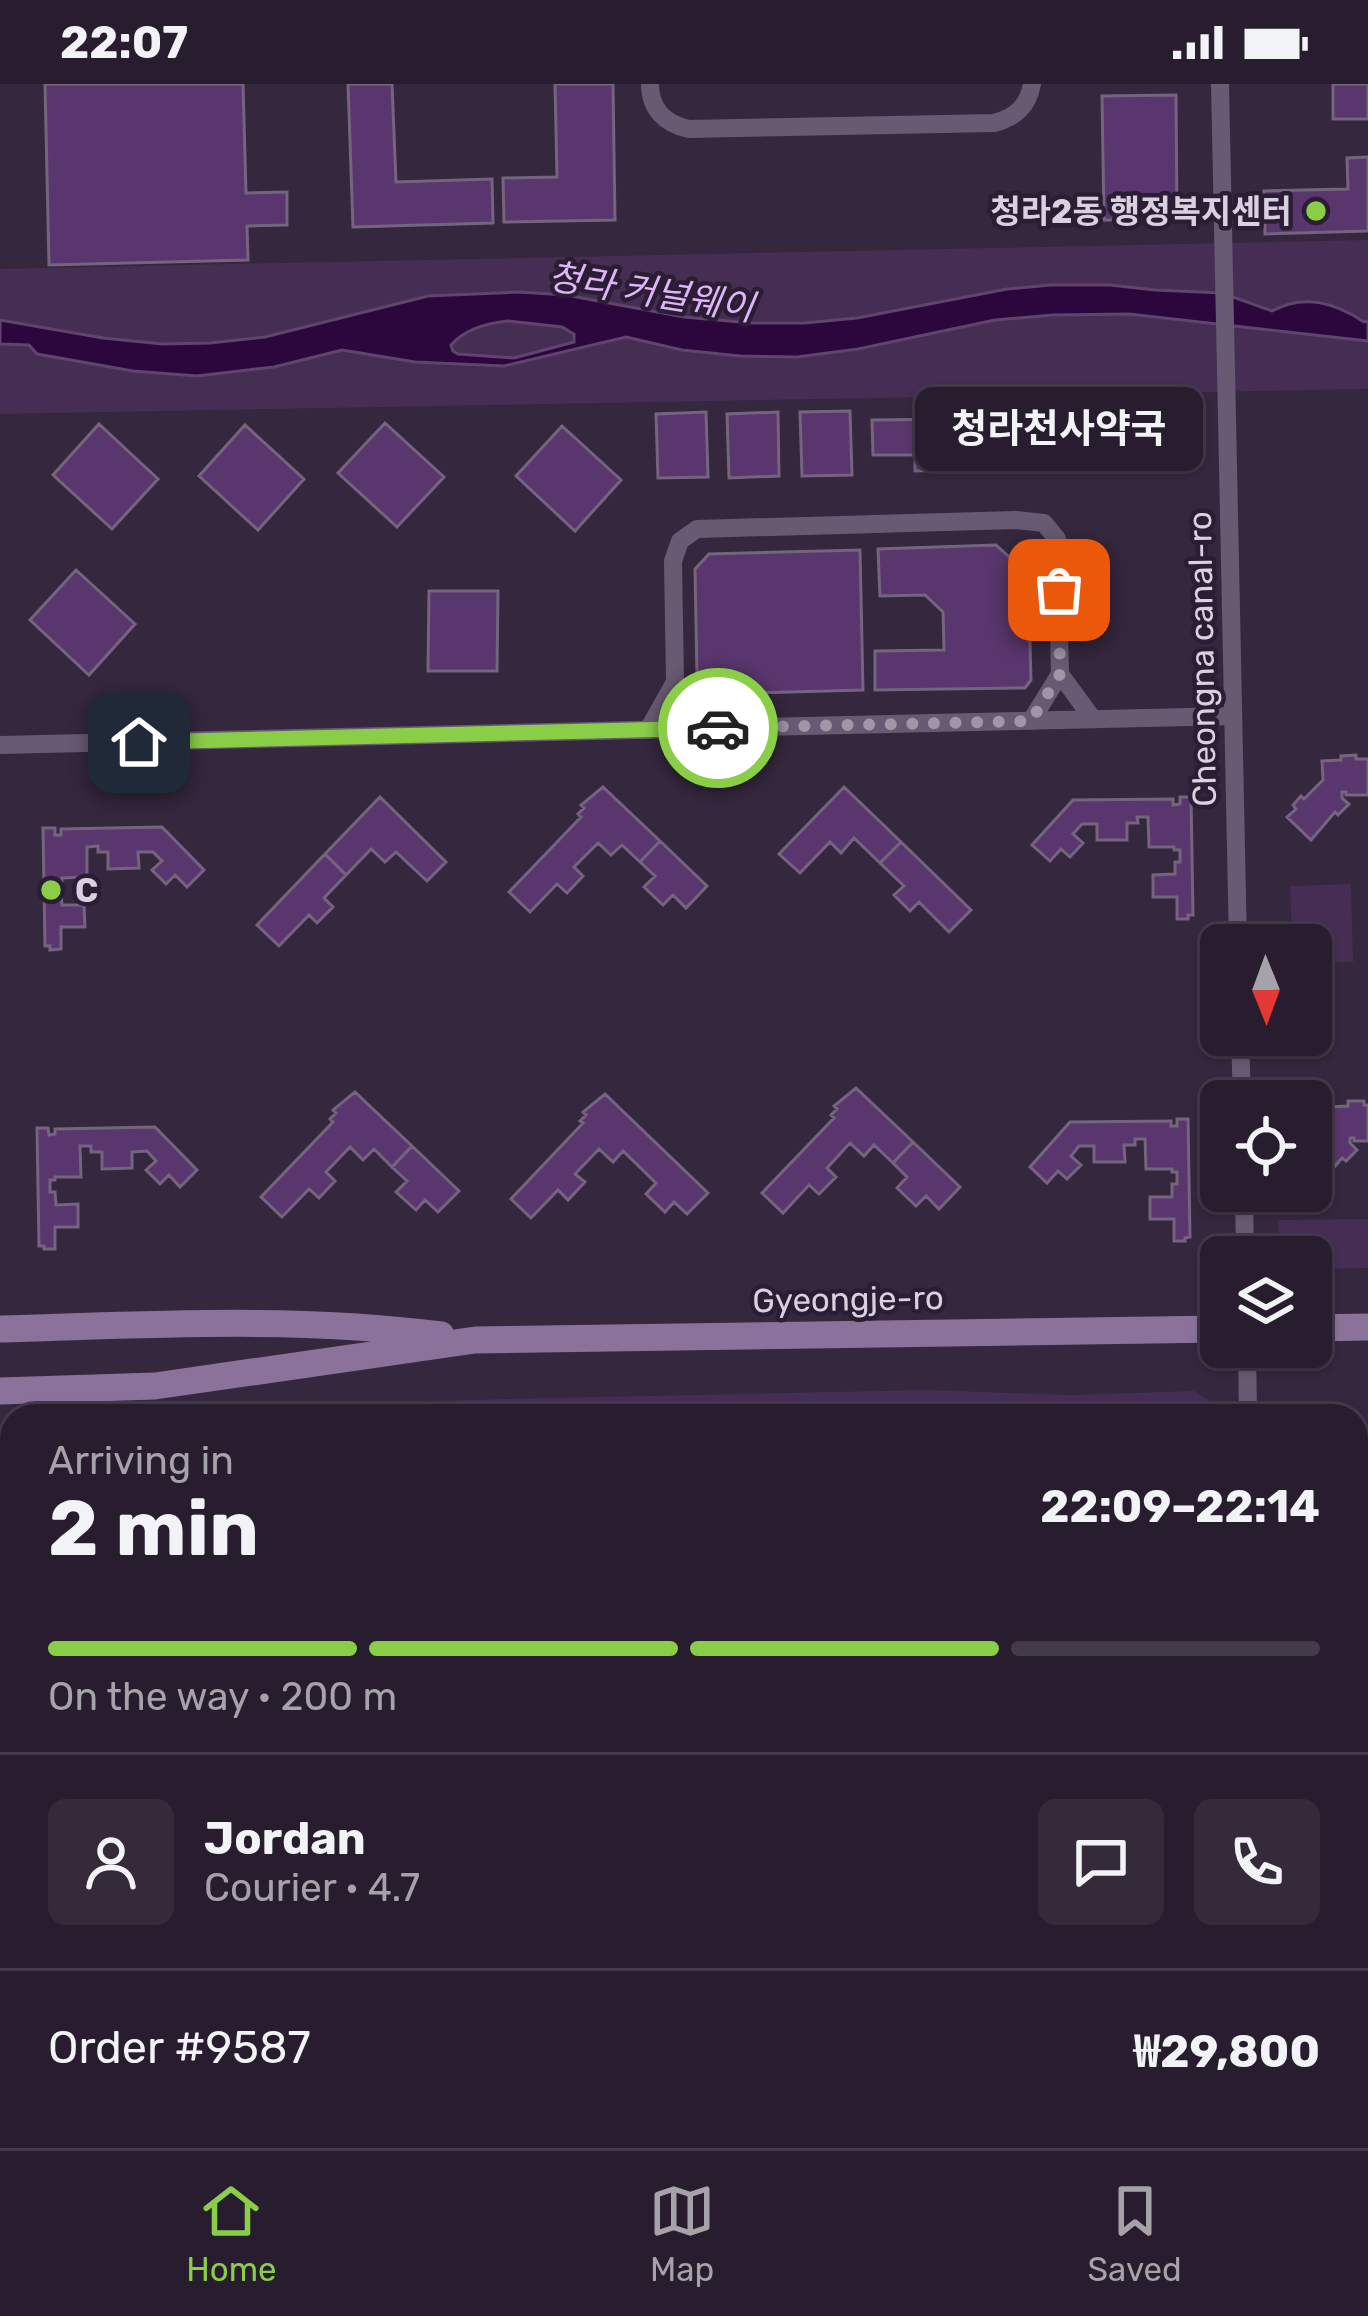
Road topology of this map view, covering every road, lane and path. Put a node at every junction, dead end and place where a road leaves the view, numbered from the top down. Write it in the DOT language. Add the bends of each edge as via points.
graph roads {
  1 [pos="650,84"];
  2 [pos="1032,84"];
  3 [pos="1220,84"];
  4 [pos="1060,674"];
  5 [pos="675,682"];
  6 [pos="1233,716"];
  7 [pos="1093,719"];
  8 [pos="1031,721"];
  9 [pos="709,728"];
  10 [pos="648,730"];
  11 [pos="0,746"];
  12 [pos="1238,924"];
  13 [pos="1368,1327"];
  14 [pos="1332,1328"];
  15 [pos="0,1329"];
  16 [pos="1200,1329"];
  17 [pos="475,1340"];
  18 [pos="1247,1368"];
  19 [pos="0,1391"];
  20 [pos="1248,1404"];
  1 -- 2 [label="street" via="653,106 689,129 994,123 1018,113"];
  3 -- 6 [label="street, Cheongna canal-ro"];
  4 -- 5 [label="street" via="1057,539 1044,524 1016,520 697,530 680,541 673,561"];
  4 -- 7 [label="street"];
  4 -- 8 [label="street"];
  5 -- 9 [label="street"];
  5 -- 10 [label="street"];
  6 -- 7 [label="street"];
  6 -- 12 [label="street, Cheongna canal-ro"];
  7 -- 8 [label="street"];
  8 -- 9 [label="street"];
  9 -- 10 [label="street"];
  10 -- 11 [label="street"];
  13 -- 14 [label="main road"];
  15 -- 17 [label="main road, Gyeongje-ro" via="256,1322"];
  16 -- 17 [label="main road, Gyeongje-ro"];
  17 -- 19 [label="main road, Gyeongje-ro" via="155,1386"];
  18 -- 20 [label="street"];
}
